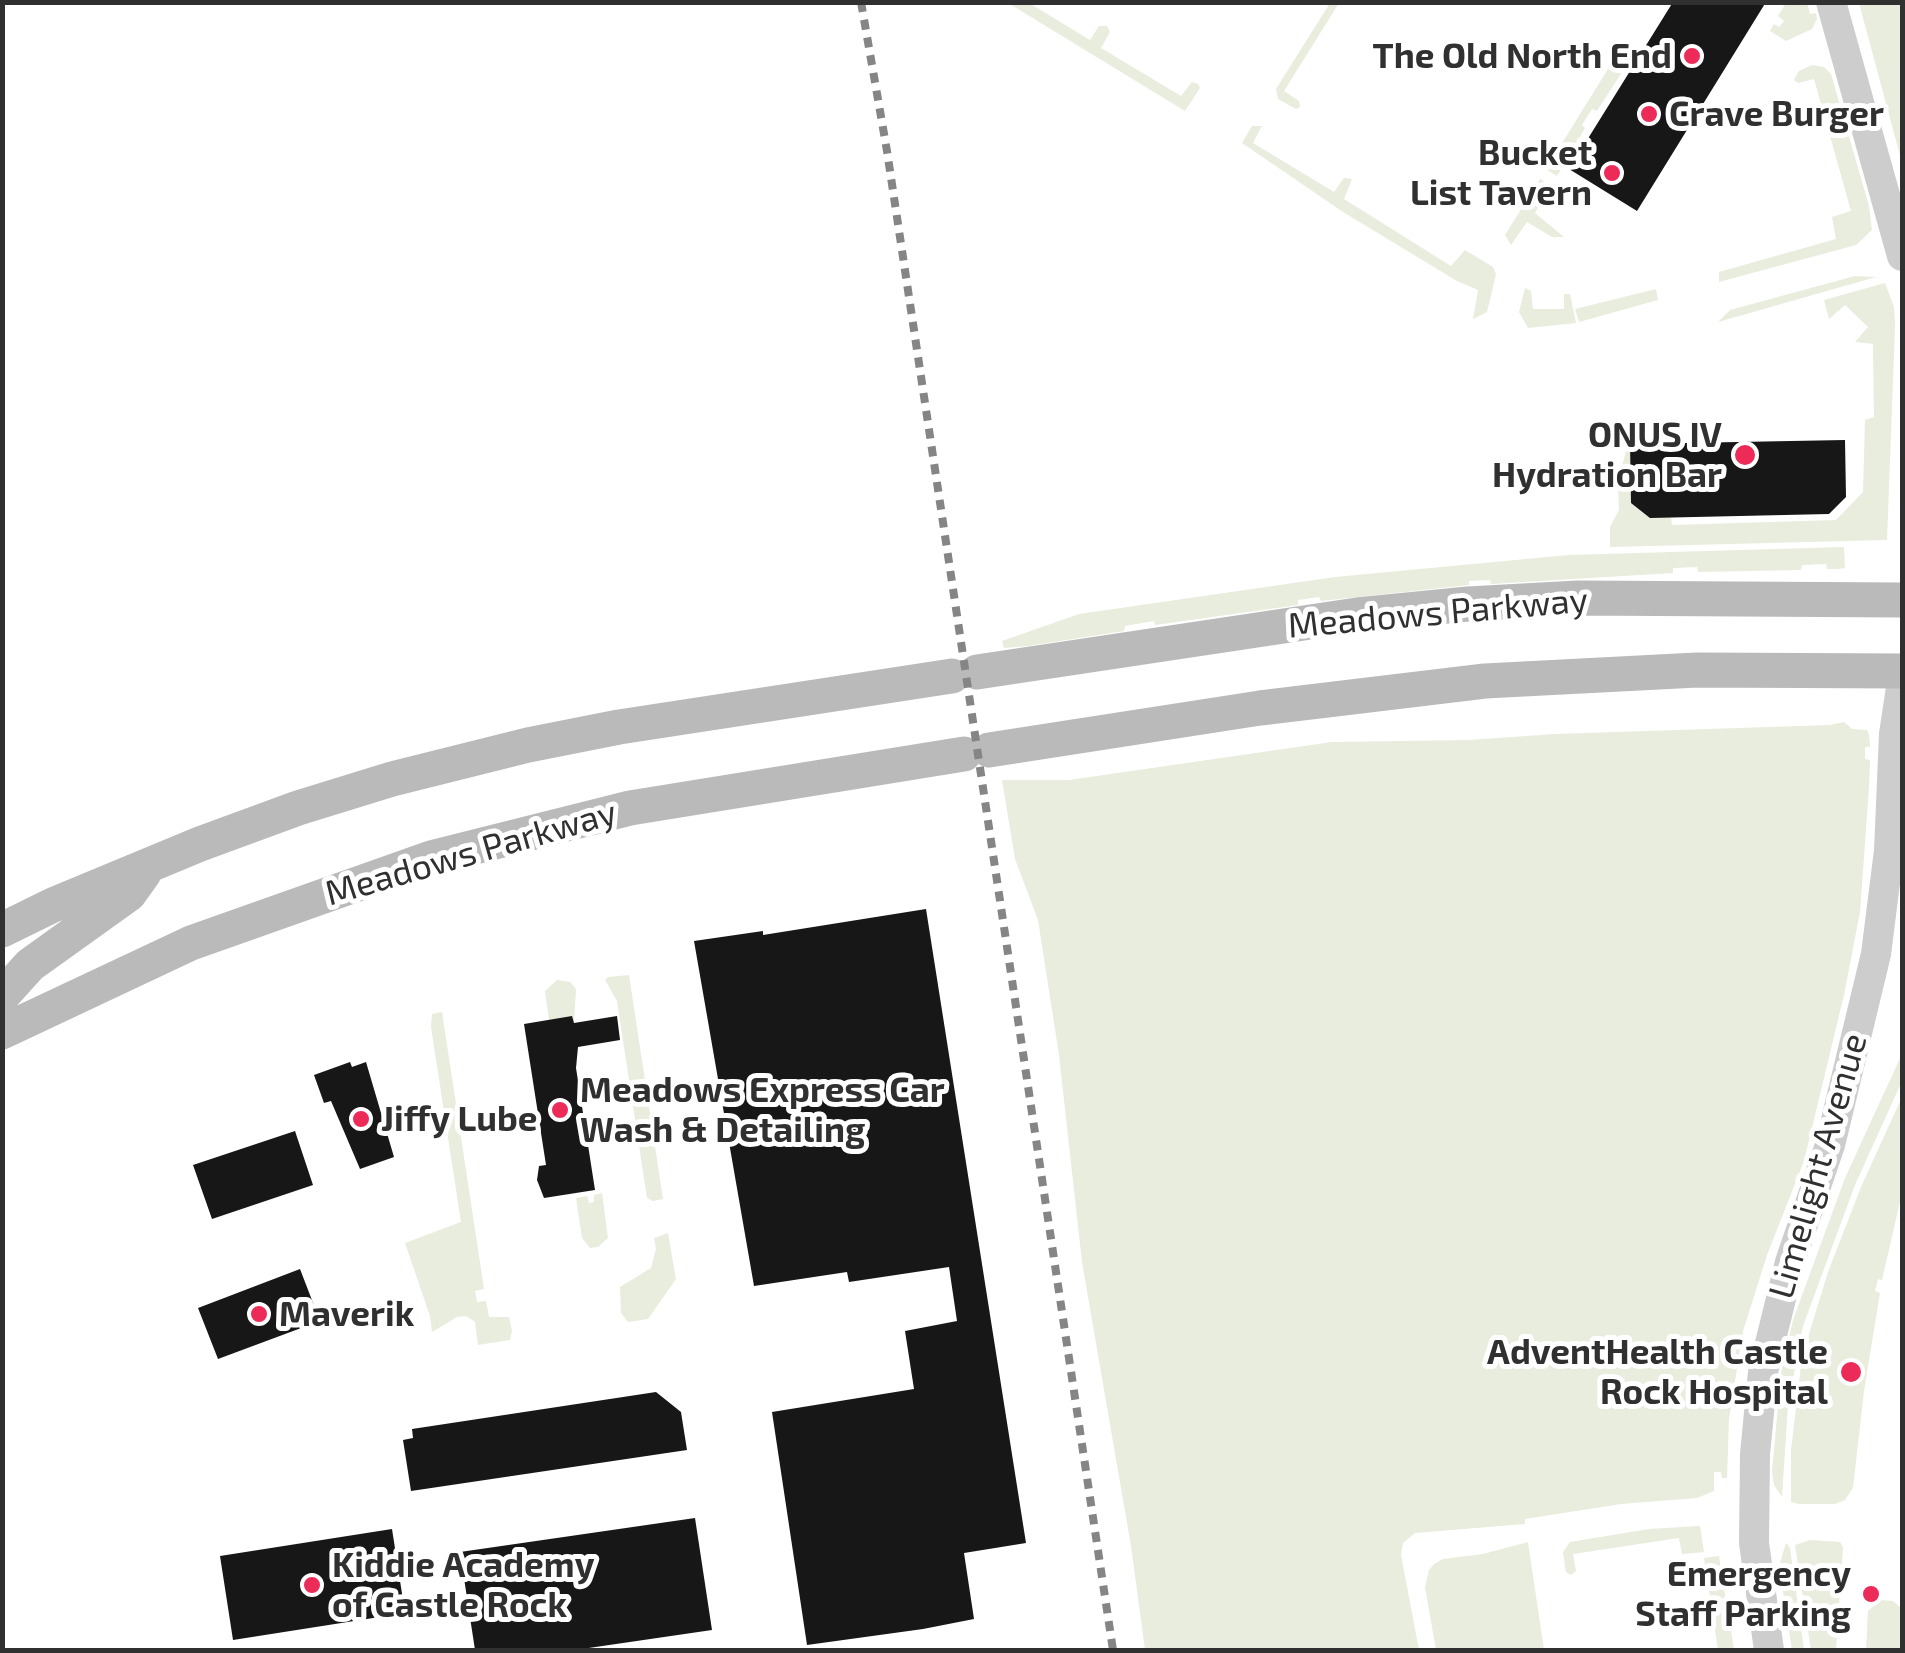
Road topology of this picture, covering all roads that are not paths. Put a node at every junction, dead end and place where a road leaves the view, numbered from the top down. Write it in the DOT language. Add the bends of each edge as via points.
graph roads {
  1 [pos="1831,2"];
  2 [pos="1902,256"];
  3 [pos="1902,600"];
  4 [pos="1902,671"];
  5 [pos="1902,681"];
  6 [pos="150,864"];
  7 [pos="2,930"];
  8 [pos="2,996"];
  9 [pos="2,1032"];
  10 [pos="1769,1650"];
  1 -- 2 [label="street"];
  3 -- 6 [label="main road, Meadows Parkway" via="1468,604 722,710 528,745 392,779"];
  4 -- 9 [label="main road, Meadows Parkway" via="1697,670 1485,682 1260,708 630,808 432,858 282,908"];
  5 -- 10 [label="street, Limelight Avenue" via="1876,954 1823,1172 1777,1304 1760,1396 1754,1543"];
  6 -- 7 [label="main road, Meadows Parkway"];
  6 -- 8 [label="main road" via="129,894 30,965"];
}
